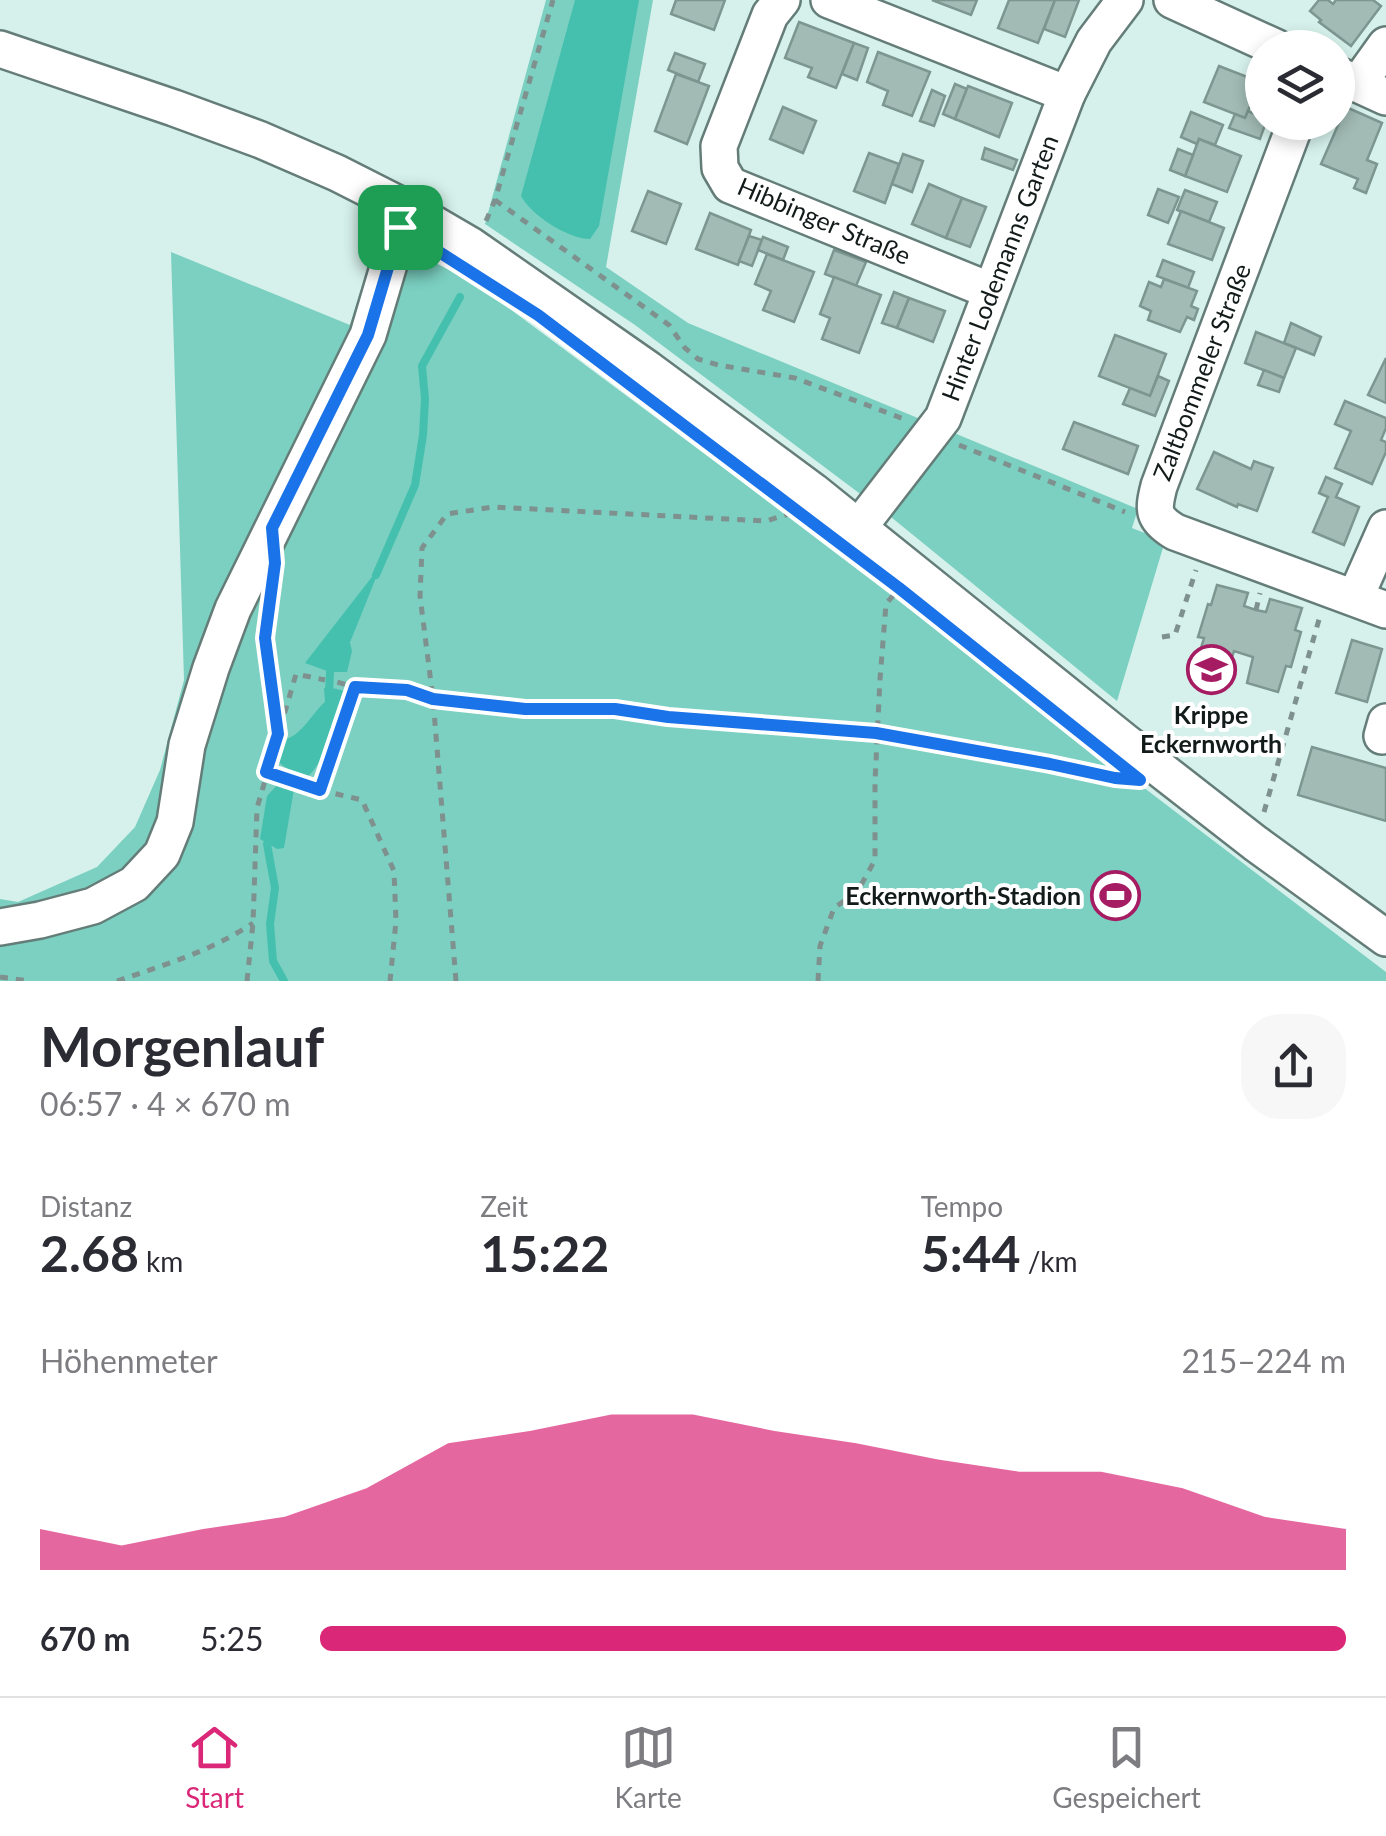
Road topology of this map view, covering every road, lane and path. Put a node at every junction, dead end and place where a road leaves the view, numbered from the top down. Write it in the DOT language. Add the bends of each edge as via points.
graph roads {
  1 [pos="553,0"];
  2 [pos="782,0"];
  3 [pos="830,0"];
  4 [pos="1125,0"];
  5 [pos="1172,0"];
  6 [pos="1245,33"];
  7 [pos="1386,44"];
  8 [pos="0,49"];
  9 [pos="1360,85"];
  10 [pos="1067,94"];
  11 [pos="1289,140"];
  12 [pos="495,200"];
  13 [pos="410,210"];
  14 [pos="470,244"];
  15 [pos="992,290"];
  16 [pos="909,422"];
  17 [pos="954,443"];
  18 [pos="783,500"];
  19 [pos="1158,519"];
  20 [pos="859,528"];
  21 [pos="1386,528"];
  22 [pos="1204,543"];
  23 [pos="899,588"];
  24 [pos="269,598"];
  25 [pos="1356,599"];
  26 [pos="1162,638"];
  27 [pos="355,687"];
  28 [pos="433,699"];
  29 [pos="876,733"];
  30 [pos="278,734"];
  31 [pos="266,772"];
  32 [pos="1128,779"];
  33 [pos="320,790"];
  34 [pos="1255,843"];
  35 [pos="252,923"];
  36 [pos="0,927"];
  37 [pos="1386,938"];
  38 [pos="0,977"];
  39 [pos="30,981"];
  40 [pos="117,981"];
  41 [pos="247,981"];
  42 [pos="390,981"];
  43 [pos="456,981"];
  44 [pos="818,981"];
  1 -- 12 [label="path"];
  2 -- 15 [label="street, Hibbinger Straße" via="770,15 719,146 730,186"];
  3 -- 10 [label="street"];
  4 -- 10 [label="street, Hinter Lodemanns Garten" via="1094,40"];
  5 -- 6 [label="street"];
  7 -- 9 [label="street"];
  8 -- 13 [label="street" via="261,140"];
  10 -- 15 [label="street, Hinter Lodemanns Garten"];
  11 -- 19 [label="street, Zaltbommeler Straße" via="1159,486"];
  12 -- 14 [label="path"];
  12 -- 16 [label="path" via="669,326 698,359 796,378"];
  13 -- 14 [label="street"];
  13 -- 36 [label="street" via="368,335 210,668 162,854 134,884 93,906"];
  14 -- 20 [label="street"];
  15 -- 20 [label="street, Hinter Lodemanns Garten" via="942,418"];
  17 -- 19 [label="path"];
  18 -- 28 [label="path" via="798,511 766,521 493,506 447,514 422,548 420,596"];
  19 -- 22 [label="street"];
  20 -- 34 [label="street"];
  21 -- 25 [label="street"];
  22 -- 25 [label="street"];
  22 -- 26 [label="path" via="1175,634"];
  23 -- 29 [label="path" via="886,604"];
  24 -- 30 [label="path" via="265,638"];
  25 -- 34 [label="path"];
  27 -- 28 [label="path"];
  27 -- 30 [label="path" via="296,674"];
  27 -- 33 [label="path"];
  28 -- 29 [label="path"];
  28 -- 43 [label="path"];
  29 -- 32 [label="path"];
  29 -- 44 [label="path" via="875,860 857,892 834,908 820,946"];
  30 -- 31 [label="path"];
  31 -- 33 [label="path"];
  31 -- 35 [label="path" via="257,808"];
  33 -- 42 [label="path" via="362,800 394,871"];
  34 -- 37 [label="street"];
  35 -- 40 [label="path" via="182,959"];
  35 -- 41 [label="path"];
  38 -- 39 [label="path"];
}
